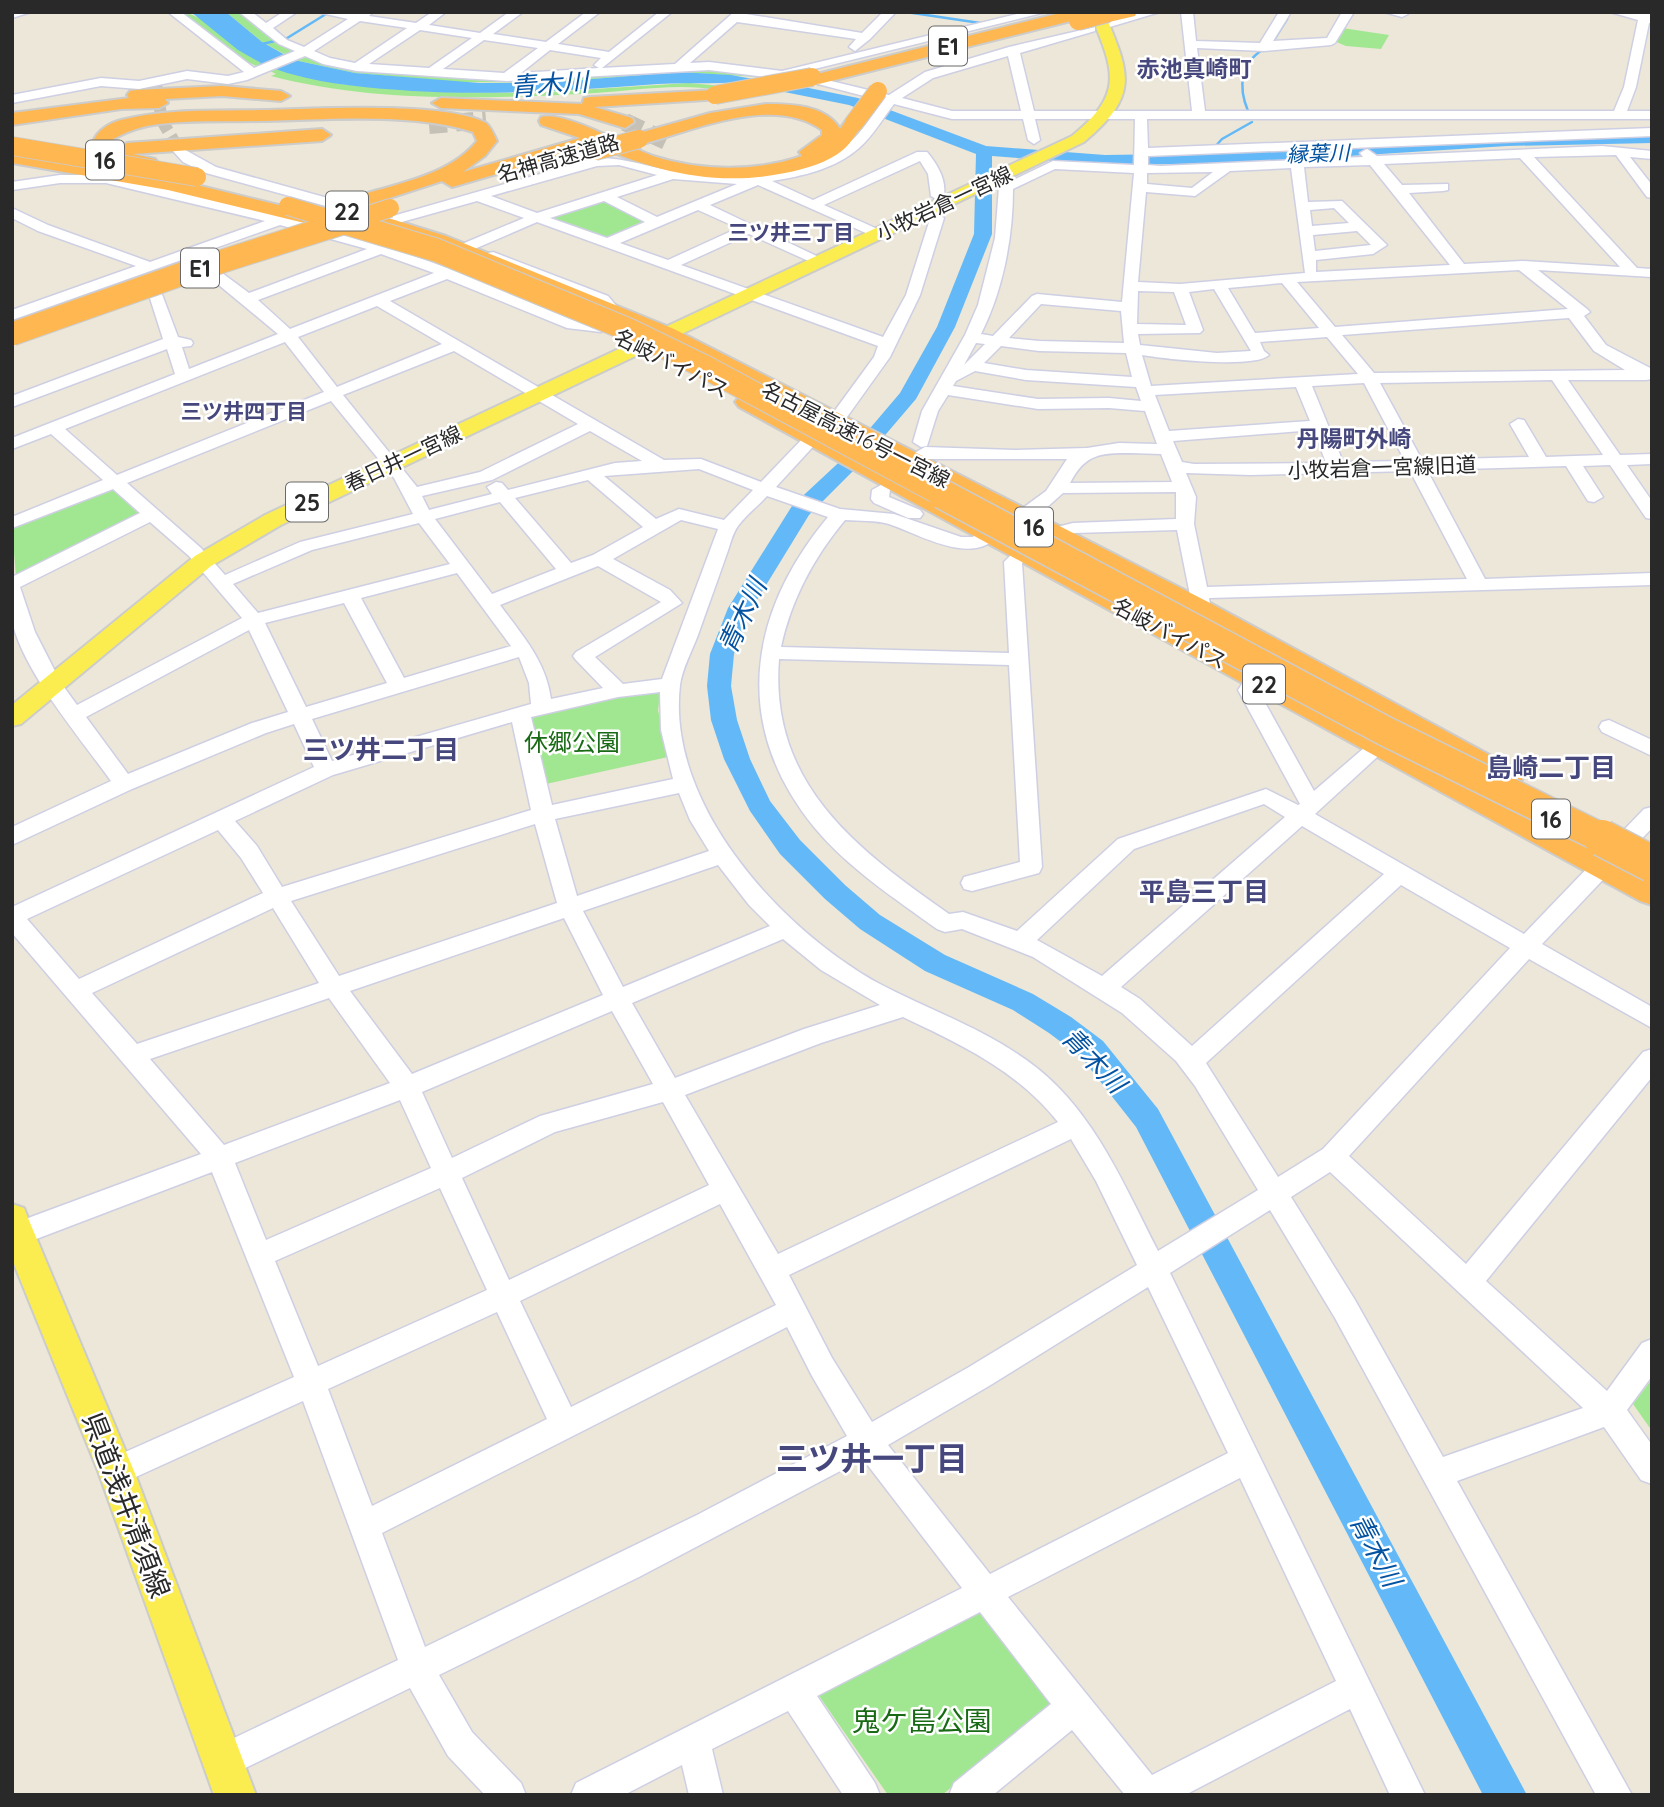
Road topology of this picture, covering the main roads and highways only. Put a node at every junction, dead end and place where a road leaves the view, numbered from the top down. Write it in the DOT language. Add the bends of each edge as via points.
graph roads {
  1 [pos="1129,12"];
  2 [pos="1092,17"];
  3 [pos="822,79"];
  4 [pos="310,102"];
  5 [pos="176,103"];
  6 [pos="508,104"];
  7 [pos="12,112"];
  8 [pos="334,114"];
  9 [pos="245,115"];
  10 [pos="12,120"];
  11 [pos="486,120"];
  12 [pos="433,121"];
  13 [pos="630,132"];
  14 [pos="27,144"];
  15 [pos="106,148"];
  16 [pos="589,148"];
  17 [pos="185,149"];
  18 [pos="680,156"];
  19 [pos="12,169"];
  20 [pos="201,176"];
  21 [pos="946,196"];
  22 [pos="383,219"];
  23 [pos="871,232"];
  24 [pos="606,318"];
  25 [pos="12,324"];
  26 [pos="12,334"];
  27 [pos="647,337"];
  28 [pos="48,678"];
  29 [pos="12,697"];
  30 [pos="12,718"];
  31 [pos="1451,764"];
  32 [pos="1638,845"];
  33 [pos="1652,856"];
  34 [pos="1652,864"];
  35 [pos="1652,874"];
  36 [pos="1652,893"];
  37 [pos="15,1226"];
  38 [pos="236,1795"];
  1 -- 2 [label="highway"];
  2 -- 3 [label="highway, 名神高速道路 / E1"];
  2 -- 3 [label="highway"];
  2 -- 18 [label="highway, bridge" via="897,79 885,99 854,123 835,146 800,162 751,172"];
  2 -- 21 [label="main road, 小牧岩倉一宮線" via="1105,77 1097,117"];
  3 -- 6 [label="highway, bridge" via="628,102"];
  3 -- 13 [label="highway, 名神高速道路 / E1"];
  4 -- 5 [label="highway"];
  4 -- 6 [label="highway"];
  4 -- 7 [label="highway" via="281,95 176,92"];
  5 -- 10 [label="highway" via="121,104"];
  5 -- 14 [label="highway" via="92,117"];
  6 -- 13 [label="highway" via="580,109"];
  8 -- 9 [label="highway"];
  8 -- 12 [label="highway"];
  8 -- 18 [label="highway" via="548,115"];
  9 -- 14 [label="highway" via="148,113 107,118"];
  9 -- 15 [label="highway" via="140,121 105,136"];
  11 -- 18 [label="highway" via="545,121 649,160"];
  12 -- 17 [label="highway"];
  12 -- 22 [label="highway" via="470,123 481,128 487,141 472,158 439,174"];
  13 -- 16 [label="highway, bridge"];
  13 -- 18 [label="highway" via="757,110 813,114 831,128 823,145 789,157"];
  14 -- 20 [label="highway, 名岐バイパス / 22"];
  14 -- 22 [label="highway, 名古屋高速16号一宮線 / 16, bridge" via="285,213"];
  14 -- 24 [label="highway, 名岐バイパス / 22" via="351,229"];
  14 -- 32 [label="highway, 名古屋高速16号一宮線 / 16, bridge" via="324,208 455,248 606,310 732,370"];
  15 -- 17 [label="highway" via="140,156"];
  15 -- 20 [label="highway" via="132,161"];
  16 -- 22 [label="highway, 名神高速道路 / E1"];
  16 -- 22 [label="highway, 名神高速道路 / E1"];
  17 -- 19 [label="highway, bridge" via="127,149"];
  20 -- 24 [label="highway, 名岐バイパス / 22" via="308,200 439,240"];
  21 -- 23 [label="main road, 小牧岩倉一宮線"];
  21 -- 23 [label="main road, 小牧岩倉一宮線" via="926,211"];
  22 -- 25 [label="highway, 名神高速道路 / E1, bridge" via="179,266"];
  22 -- 26 [label="highway, 名神高速道路 / E1, bridge" via="181,274"];
  22 -- 31 [label="highway, 名古屋高速16号一宮線 / 16, bridge" via="703,366"];
  23 -- 27 [label="main road, 小牧岩倉一宮線"];
  24 -- 27 [label="highway, 名岐バイパス / 22"];
  24 -- 27 [label="highway, 名岐バイパス / 22"];
  27 -- 28 [label="main road, 春日井一宮線 / 25" via="389,458 199,556"];
  27 -- 32 [label="highway, 名岐バイパス / 22" via="913,450 1022,517 1201,601"];
  27 -- 36 [label="highway, 名岐バイパス / 22" via="879,482 990,535"];
  28 -- 29 [label="main road, 春日井一宮線 / 25"];
  28 -- 30 [label="main road, 春日井一宮線 / 25"];
  31 -- 34 [label="highway, bridge"];
  31 -- 35 [label="highway, 16, bridge"];
  32 -- 33 [label="highway, 名岐バイパス / 22"];
  37 -- 38 [label="main road, 県道浅井清須線" via="116,1471"];
}
